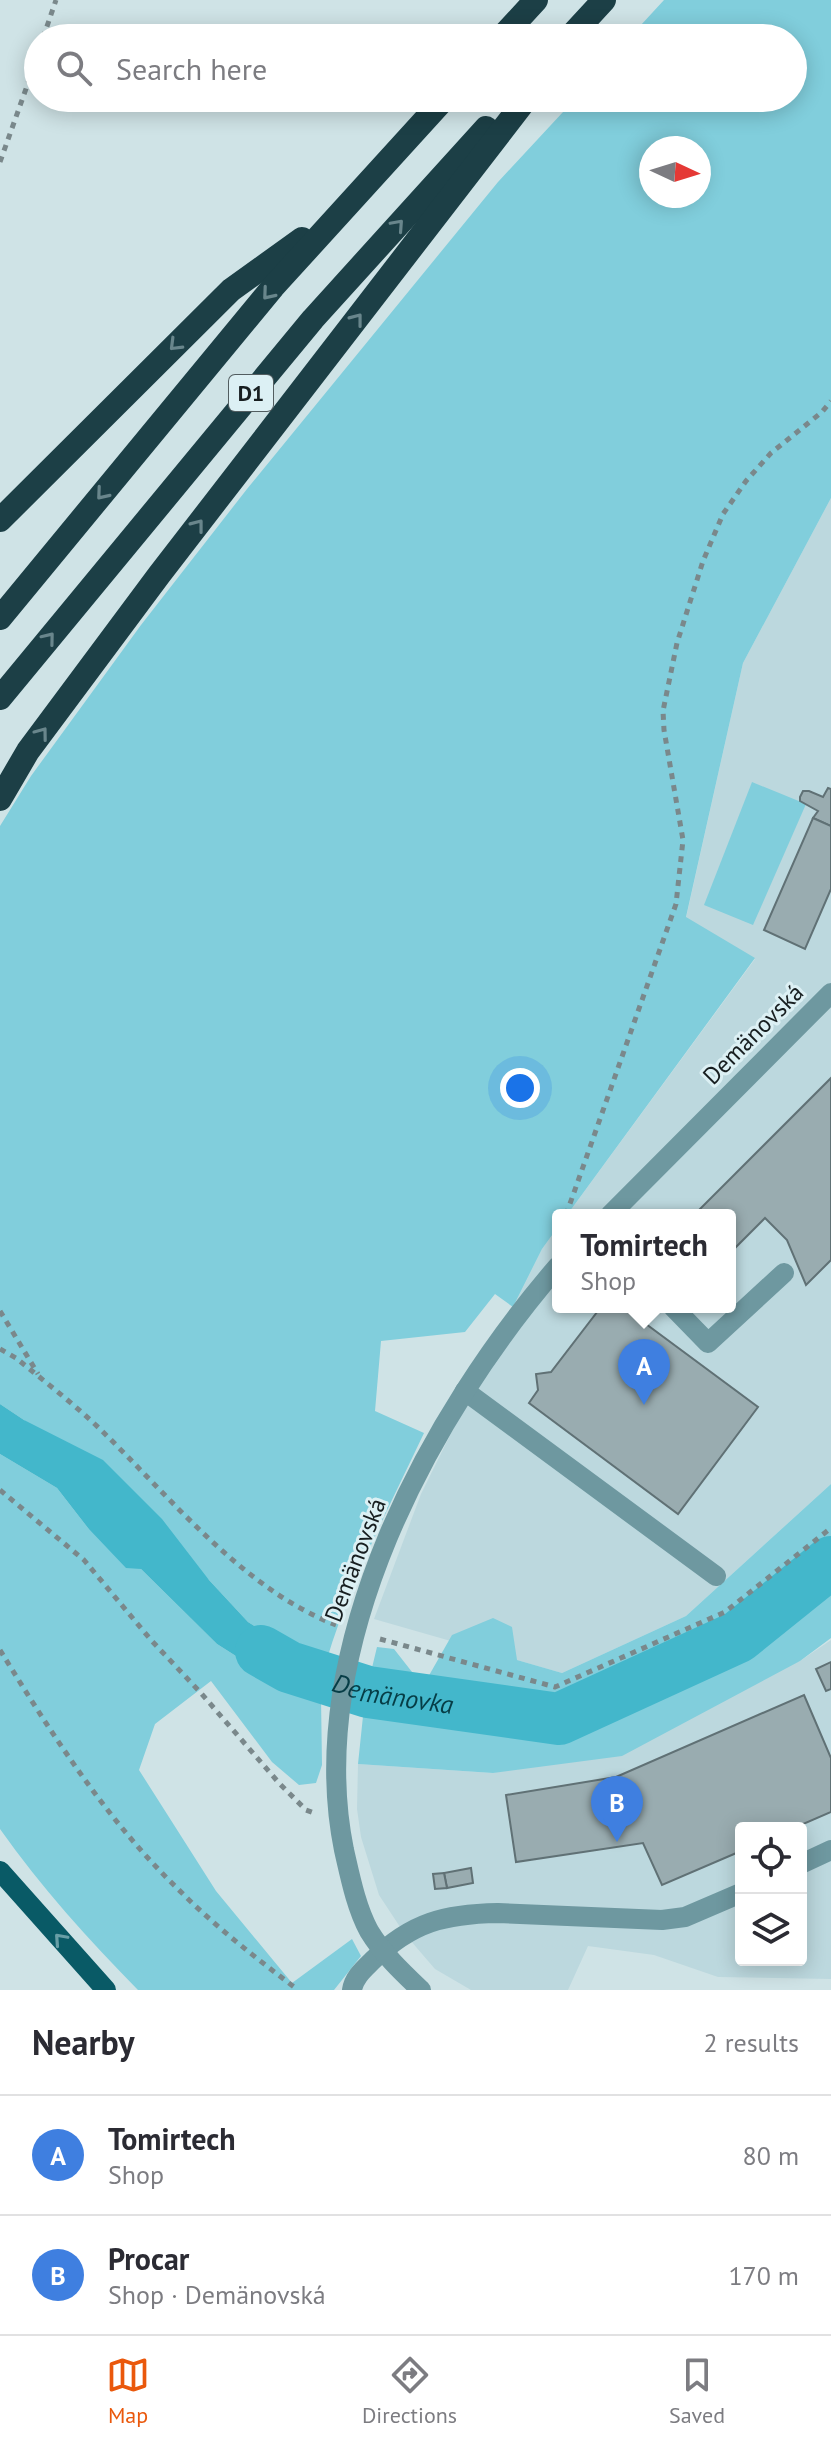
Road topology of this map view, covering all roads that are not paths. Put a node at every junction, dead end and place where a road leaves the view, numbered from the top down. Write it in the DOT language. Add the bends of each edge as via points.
graph roads {
  1 [pos="536,0"];
  2 [pos="600,4"];
  3 [pos="514,24"];
  4 [pos="583,24"];
  5 [pos="432,112"];
  6 [pos="500,112"];
  7 [pos="516,112"];
  8 [pos="338,214"];
  9 [pos="0,520"];
  10 [pos="0,618"];
  11 [pos="0,698"];
  12 [pos="0,799"];
  13 [pos="831,993"];
  14 [pos="616,1209"];
  15 [pos="552,1273"];
  16 [pos="784,1273"];
  17 [pos="679,1313"];
  18 [pos="465,1391"];
  19 [pos="716,1576"];
  20 [pos="831,1850"];
  21 [pos="807,1861"];
  22 [pos="0,1871"];
  23 [pos="739,1894"];
  24 [pos="382,1951"];
  25 [pos="106,1990"];
  26 [pos="352,1990"];
  27 [pos="421,1990"];
  1 -- 3 [label="highway"];
  2 -- 4 [label="highway"];
  5 -- 8 [label="highway, D1"];
  11 -- 6 [label="highway, D1, one-way" via="313,319"];
  12 -- 7 [label="highway, one-way" via="28,751 159,575"];
  8 -- 9 [label="highway, one-way" via="231,290"];
  8 -- 10 [label="highway, D1, one-way"];
  13 -- 14 [label="street, Demänovská"];
  15 -- 18 [label="street, Demänovská"];
  16 -- 17 [label="street" via="708,1343"];
  18 -- 19 [label="street"];
  18 -- 24 [label="street, Demänovská" via="419,1470 377,1567 340,1698 338,1822 359,1907"];
  20 -- 21 [label="street"];
  25 -- 22 [label="main road, one-way"];
  23 -- 24 [label="street" via="685,1917 662,1920 473,1913 420,1924"];
  24 -- 26 [label="street" via="353,1982"];
  24 -- 27 [label="street, Demänovská"];
}
